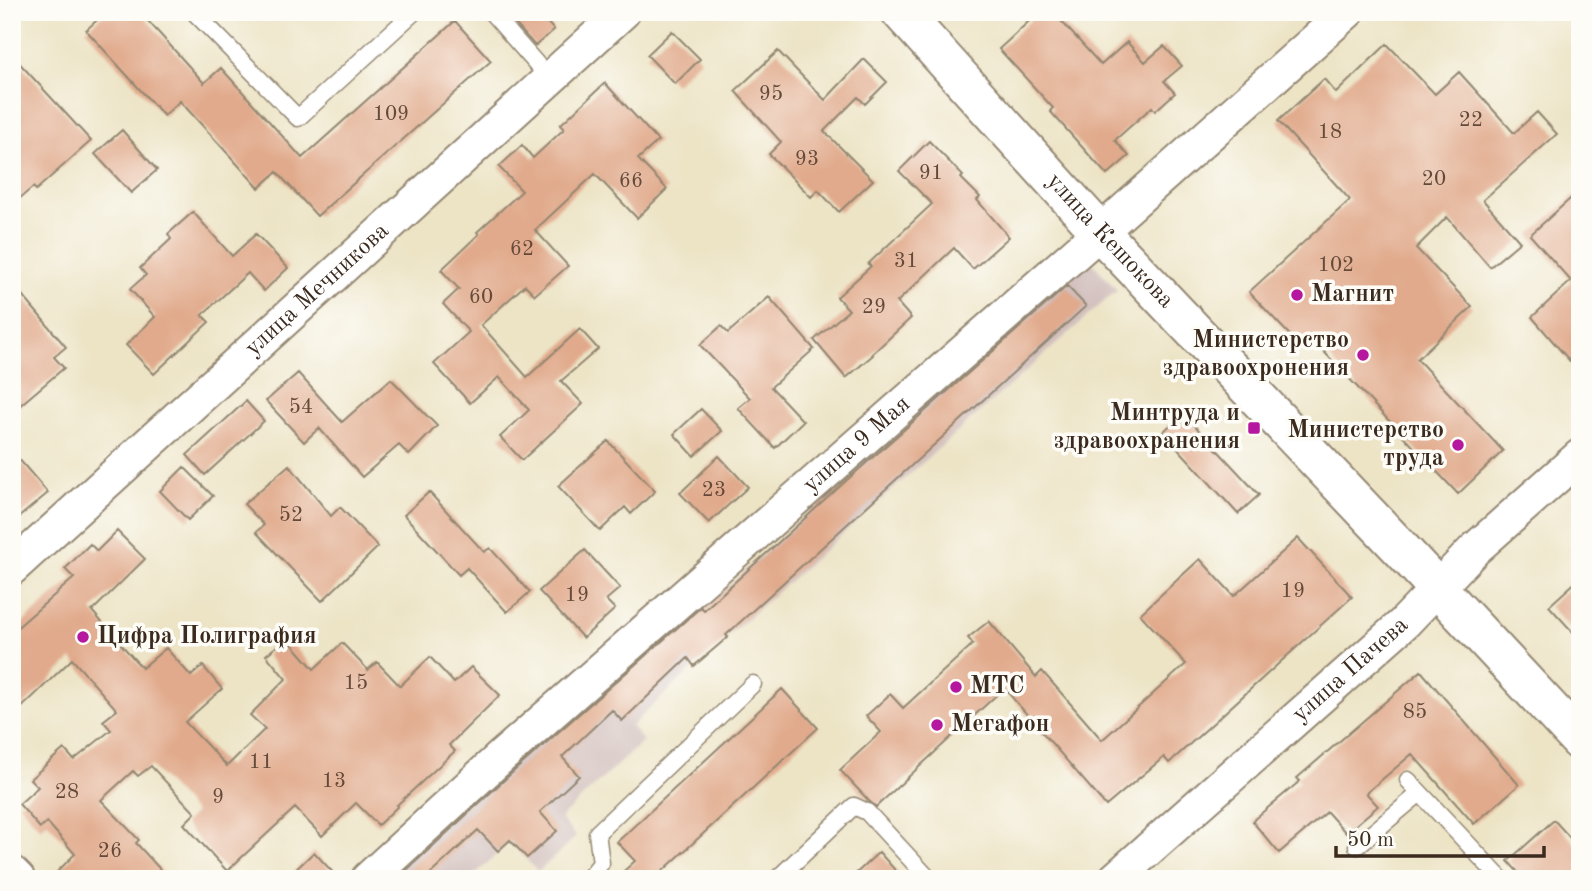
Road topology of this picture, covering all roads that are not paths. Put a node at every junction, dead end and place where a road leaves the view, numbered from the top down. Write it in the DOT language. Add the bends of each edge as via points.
graph roads {
  1 [pos="194,12"];
  2 [pos="414,12"];
  3 [pos="491,12"];
  4 [pos="623,12"];
  5 [pos="901,12"];
  6 [pos="1347,12"];
  7 [pos="549,78"];
  8 [pos="1100,232"];
  9 [pos="1580,456"];
  10 [pos="12,568"];
  11 [pos="1438,588"];
  12 [pos="753,684"];
  13 [pos="1580,741"];
  14 [pos="1408,780"];
  15 [pos="1420,793"];
  16 [pos="1357,846"];
  17 [pos="12,873"];
  18 [pos="18,879"];
  19 [pos="368,879"];
  20 [pos="588,879"];
  21 [pos="777,879"];
  22 [pos="929,879"];
  23 [pos="1115,879"];
  24 [pos="1501,879"];
  1 -- 2 [label="lane" via="298,118"];
  3 -- 7 [label="lane"];
  4 -- 7 [label="street, улица Мечникова"];
  5 -- 8 [label="street, улица Кешокова"];
  6 -- 8 [label="street, улица 9 Мая"];
  7 -- 10 [label="street, улица Мечникова"];
  8 -- 11 [label="street, улица Кешокова"];
  8 -- 19 [label="street, улица 9 Мая"];
  9 -- 11 [label="street, улица Пачева"];
  11 -- 13 [label="street, улица Кешокова"];
  11 -- 23 [label="street, улица Пачева"];
  12 -- 20 [label="lane" via="597,833 601,863"];
  14 -- 15 [label="lane"];
  15 -- 16 [label="lane"];
  15 -- 24 [label="lane"];
  17 -- 18 [label="street"];
  21 -- 22 [label="lane" via="854,806 867,811"];
}
